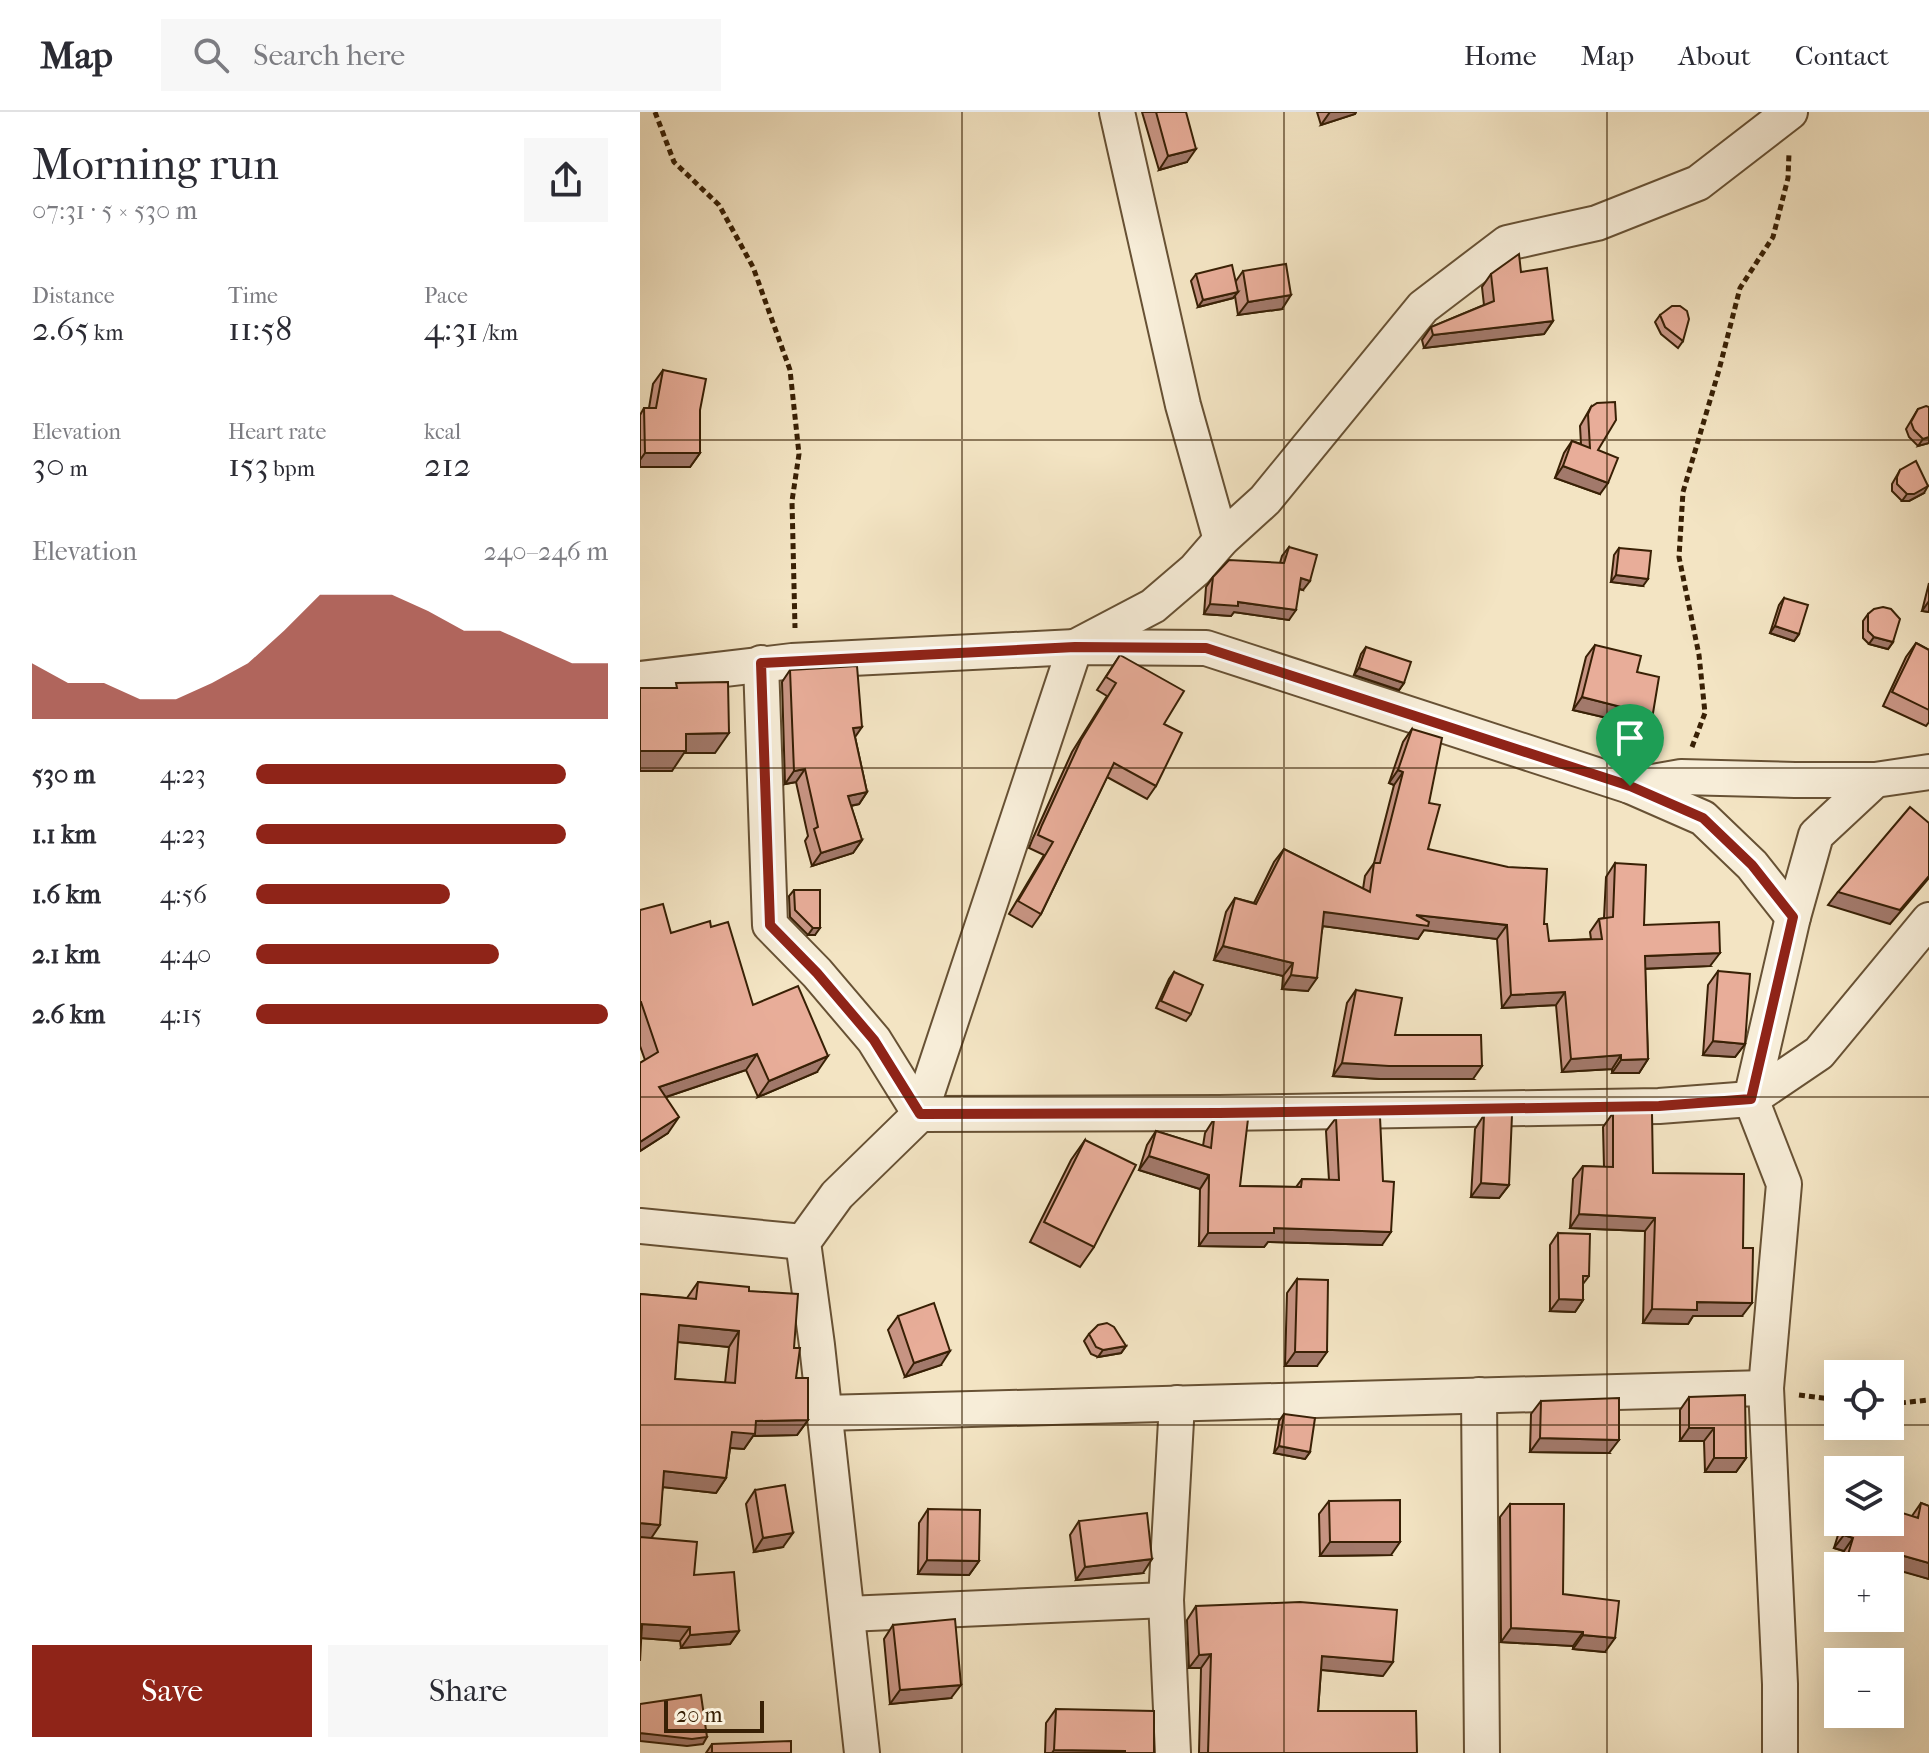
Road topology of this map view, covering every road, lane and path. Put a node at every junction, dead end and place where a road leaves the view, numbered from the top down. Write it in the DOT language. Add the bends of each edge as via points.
graph roads {
  1 [pos="655,112"];
  2 [pos="1117,112"];
  3 [pos="1790,112"];
  4 [pos="1790,151"];
  5 [pos="1221,540"];
  6 [pos="1075,647"];
  7 [pos="776,662"];
  8 [pos="640,679"];
  9 [pos="1929,772"];
  10 [pos="1681,777"];
  11 [pos="1875,780"];
  12 [pos="1630,786"];
  13 [pos="1793,917"];
  14 [pos="1929,920"];
  15 [pos="1751,1099"];
  16 [pos="920,1114"];
  17 [pos="640,1226"];
  18 [pos="803,1242"];
  19 [pos="1766,1388"];
  20 [pos="1479,1395"];
  21 [pos="1929,1400"];
  22 [pos="1177,1403"];
  23 [pos="1904,1403"];
  24 [pos="823,1413"];
  25 [pos="1166,1600"];
  26 [pos="847,1614"];
  27 [pos="862,1753"];
  28 [pos="1173,1753"];
  29 [pos="1482,1753"];
  30 [pos="1780,1753"];
  1 -- 7 [label="path" via="674,162 719,205 753,267 790,370 799,454 792,501 795,629"];
  2 -- 5 [label="street" via="1183,405"];
  3 -- 5 [label="street" via="1698,183 1597,223 1507,243 1495,252 1423,307 1265,500"];
  4 -- 10 [label="path" via="1773,237 1740,288 1683,492 1679,557 1705,713"];
  5 -- 6 [label="street" via="1153,606"];
  6 -- 7 [label="street"];
  6 -- 12 [label="street" via="1206,648"];
  6 -- 16 [label="street"];
  7 -- 8 [label="street"];
  7 -- 16 [label="street" via="770,925 874,1040"];
  9 -- 11 [label="street"];
  10 -- 11 [label="street"];
  10 -- 12 [label="street"];
  11 -- 13 [label="street" via="1816,835"];
  12 -- 13 [label="street" via="1703,818 1752,865"];
  13 -- 15 [label="street"];
  14 -- 15 [label="street" via="1819,1053"];
  15 -- 16 [label="street" via="1659,1106"];
  15 -- 19 [label="street" via="1784,1184"];
  16 -- 18 [label="street" via="837,1195"];
  17 -- 18 [label="street"];
  18 -- 24 [label="street"];
  19 -- 20 [label="street"];
  19 -- 30 [label="street"];
  20 -- 22 [label="street"];
  20 -- 29 [label="street"];
  21 -- 23 [label="path"];
  22 -- 24 [label="street"];
  22 -- 25 [label="street"];
  24 -- 26 [label="street"];
  25 -- 26 [label="street"];
  25 -- 28 [label="street"];
  26 -- 27 [label="street"];
}
